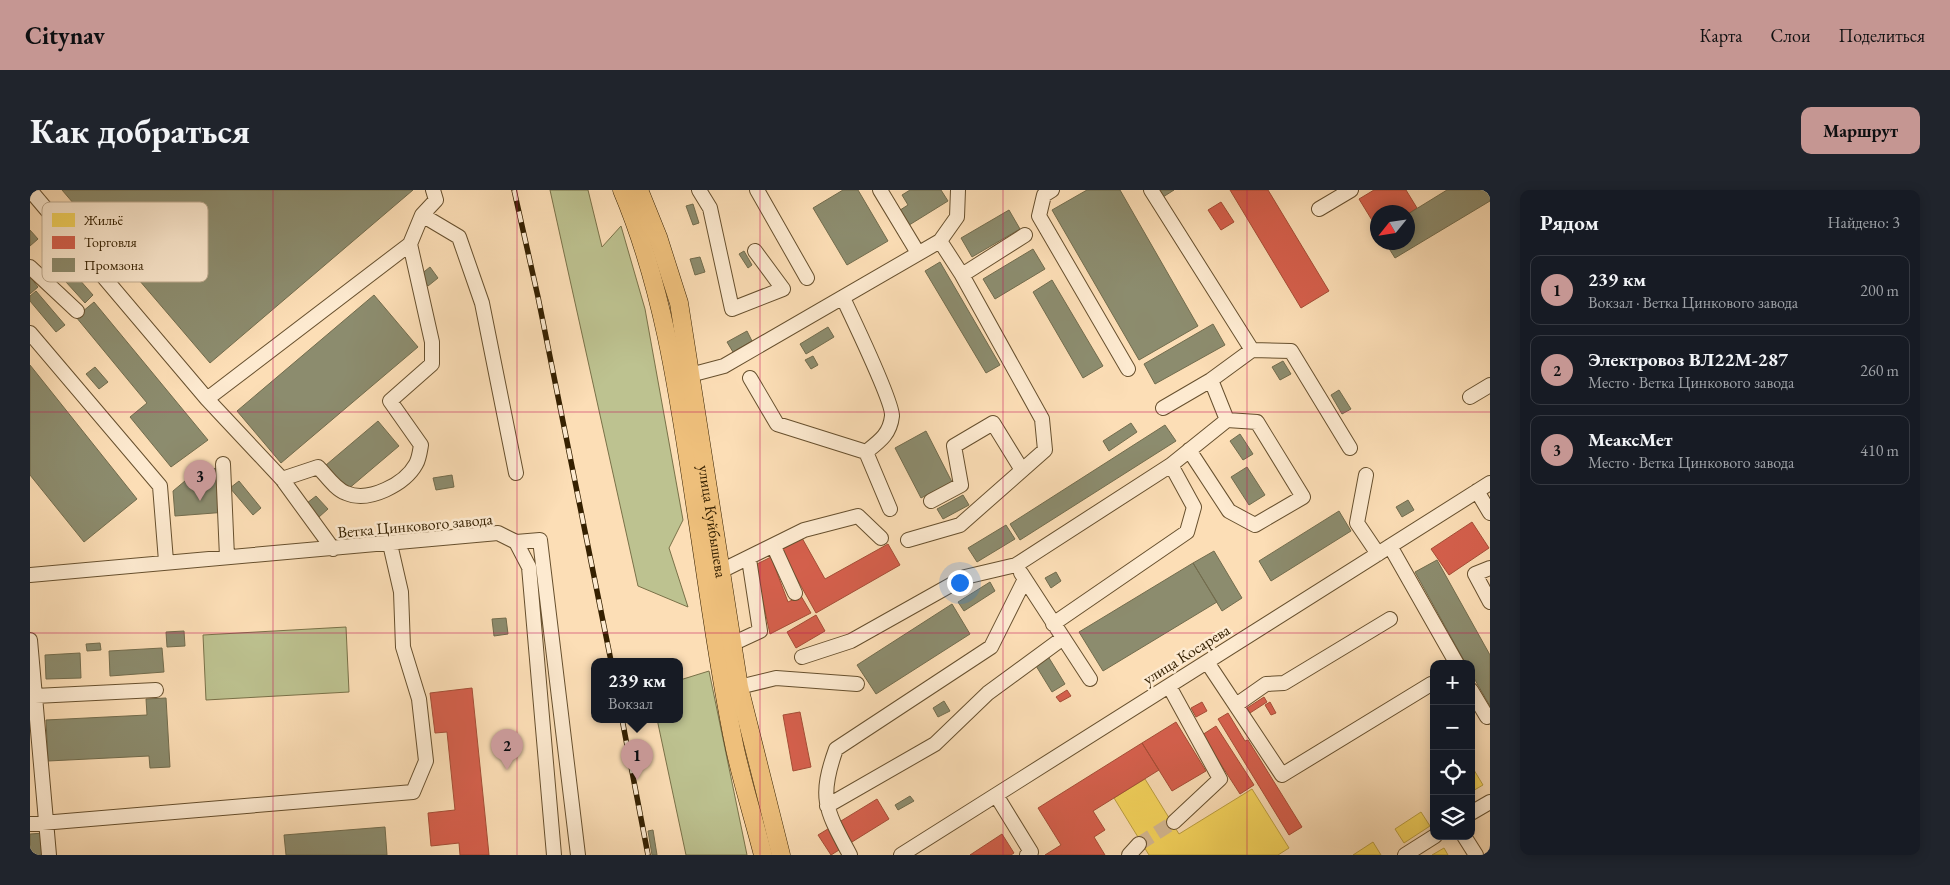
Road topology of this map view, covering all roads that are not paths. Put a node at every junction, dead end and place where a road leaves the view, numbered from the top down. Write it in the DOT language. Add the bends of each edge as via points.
graph roads {
  1 [pos="30,190"];
  2 [pos="433,190"];
  3 [pos="622,190"];
  4 [pos="639,190"];
  5 [pos="699,190"];
  6 [pos="757,190"];
  7 [pos="880,190"];
  8 [pos="958,190"];
  9 [pos="1052,190"];
  10 [pos="1151,190"];
  11 [pos="1351,190"];
  12 [pos="42,204"];
  13 [pos="1319,209"];
  14 [pos="422,215"];
  15 [pos="1024,235"];
  16 [pos="940,241"];
  17 [pos="410,244"];
  18 [pos="755,251"];
  19 [pos="918,253"];
  20 [pos="30,267"];
  21 [pos="962,275"];
  22 [pos="42,278"];
  23 [pos="807,278"];
  24 [pos="46,282"];
  25 [pos="108,282"];
  26 [pos="843,298"];
  27 [pos="77,311"];
  28 [pos="30,333"];
  29 [pos="1252,350"];
  30 [pos="1128,369"];
  31 [pos="683,375"];
  32 [pos="750,378"];
  33 [pos="1211,380"];
  34 [pos="1490,385"];
  35 [pos="1470,397"];
  36 [pos="207,399"];
  37 [pos="1163,408"];
  38 [pos="1227,420"];
  39 [pos="1350,448"];
  40 [pos="1190,450"];
  41 [pos="866,452"];
  42 [pos="223,464"];
  43 [pos="1171,465"];
  44 [pos="1022,470"];
  45 [pos="516,473"];
  46 [pos="1366,475"];
  47 [pos="282,478"];
  48 [pos="1490,483"];
  49 [pos="1477,492"];
  50 [pos="931,501"];
  51 [pos="890,509"];
  52 [pos="1490,513"];
  53 [pos="881,538"];
  54 [pos="908,540"];
  55 [pos="516,542"];
  56 [pos="390,544"];
  57 [pos="1390,546"];
  58 [pos="774,547"];
  59 [pos="333,549"];
  60 [pos="1378,554"];
  61 [pos="227,557"];
  62 [pos="749,559"];
  63 [pos="166,561"];
  64 [pos="1016,565"];
  65 [pos="1490,568"];
  66 [pos="721,571"];
  67 [pos="30,575"];
  68 [pos="1025,579"];
  69 [pos="795,593"];
  70 [pos="1490,602"];
  71 [pos="1390,619"];
  72 [pos="1053,624"];
  73 [pos="1063,638"];
  74 [pos="30,640"];
  75 [pos="732,644"];
  76 [pos="802,657"];
  77 [pos="1454,660"];
  78 [pos="1207,662"];
  79 [pos="1090,679"];
  80 [pos="857,684"];
  81 [pos="1430,685"];
  82 [pos="1169,686"];
  83 [pos="739,687"];
  84 [pos="156,690"];
  85 [pos="35,696"];
  86 [pos="1475,697"];
  87 [pos="1236,705"];
  88 [pos="1487,718"];
  89 [pos="996,795"];
  90 [pos="1490,802"];
  91 [pos="827,806"];
  92 [pos="1475,811"];
  93 [pos="47,822"];
  94 [pos="1174,822"];
  95 [pos="30,824"];
  96 [pos="1430,839"];
  97 [pos="1467,840"];
  98 [pos="1139,844"];
  99 [pos="49,855"];
  100 [pos="554,855"];
  101 [pos="578,855"];
  102 [pos="763,855"];
  103 [pos="781,855"];
  104 [pos="850,855"];
  105 [pos="901,855"];
  106 [pos="1027,855"];
  107 [pos="1129,855"];
  108 [pos="1405,855"];
  109 [pos="1476,855"];
  1 -- 12 [label="street"];
  2 -- 14 [label="street" via="436,200"];
  3 -- 31 [label="main road, улица Куйбышева" via="636,223"];
  4 -- 31 [label="main road, улица Куйбышева" via="678,302"];
  5 -- 18 [label="street" via="710,208 732,309 783,289"];
  6 -- 23 [label="street"];
  7 -- 19 [label="street"];
  8 -- 16 [label="street" via="958,217"];
  9 -- 30 [label="street" via="1044,195 1039,216"];
  10 -- 29 [label="street"];
  11 -- 13 [label="street"];
  14 -- 17 [label="street"];
  14 -- 45 [label="street" via="459,237 482,303"];
  15 -- 21 [label="street"];
  16 -- 19 [label="street"];
  16 -- 21 [label="street"];
  17 -- 36 [label="street"];
  17 -- 47 [label="street" via="432,342 432,364 390,401 421,446 417,464 384,491 366,496 346,494 318,467"];
  19 -- 26 [label="street"];
  20 -- 22 [label="street"];
  21 -- 44 [label="street" via="1042,419 1045,450"];
  24 -- 27 [label="street"];
  25 -- 36 [label="street"];
  26 -- 31 [label="street" via="724,366"];
  26 -- 41 [label="street" via="892,414 885,438"];
  28 -- 63 [label="street" via="160,486"];
  29 -- 33 [label="street"];
  29 -- 39 [label="street" via="1291,351"];
  31 -- 66 [label="main road, улица Куйбышева"];
  31 -- 102 [label="main road, улица Куйбышева" via="724,688 735,750"];
  32 -- 41 [label="street" via="777,424"];
  33 -- 37 [label="street"];
  33 -- 38 [label="street"];
  34 -- 35 [label="street"];
  36 -- 47 [label="street"];
  38 -- 40 [label="street"];
  38 -- 40 [label="street" via="1257,422 1303,497 1255,524 1229,511"];
  40 -- 43 [label="street"];
  41 -- 51 [label="street"];
  42 -- 61 [label="street"];
  43 -- 64 [label="street"];
  43 -- 72 [label="street" via="1194,507 1187,532"];
  44 -- 50 [label="street" via="993,423 954,446 961,486"];
  44 -- 54 [label="street" via="960,525"];
  46 -- 60 [label="street" via="1357,523"];
  47 -- 59 [label="street"];
  48 -- 49 [label="street, улица Косарева"];
  49 -- 52 [label="street"];
  49 -- 57 [label="street, улица Косарева"];
  53 -- 58 [label="street" via="858,516 804,530"];
  55 -- 56 [label="street, Ветка Цинкового завода" via="498,533"];
  55 -- 100 [label="street" via="529,566"];
  55 -- 101 [label="street" via="540,540"];
  56 -- 59 [label="street, Ветка Цинкового завода"];
  56 -- 93 [label="street" via="401,592 402,647 420,699 426,760 413,792"];
  57 -- 60 [label="street, улица Косарева"];
  57 -- 77 [label="street"];
  58 -- 62 [label="street"];
  58 -- 69 [label="street"];
  59 -- 61 [label="street, Ветка Цинкового завода"];
  60 -- 78 [label="street, улица Косарева"];
  61 -- 63 [label="street, Ветка Цинкового завода"];
  62 -- 66 [label="street"];
  62 -- 75 [label="street" via="760,631"];
  63 -- 67 [label="street, Ветка Цинкового завода"];
  64 -- 68 [label="street"];
  64 -- 76 [label="street" via="965,577 851,640"];
  65 -- 70 [label="street" via="1475,574"];
  66 -- 75 [label="main road, улица Куйбышева"];
  68 -- 72 [label="street"];
  68 -- 91 [label="street" via="991,647 836,749 828,771"];
  71 -- 87 [label="street" via="1284,683 1266,684"];
  72 -- 73 [label="street"];
  73 -- 79 [label="street"];
  73 -- 91 [label="street" via="988,693 935,744"];
  74 -- 85 [label="street"];
  75 -- 83 [label="main road, улица Куйбышева"];
  78 -- 82 [label="street, улица Косарева"];
  78 -- 87 [label="street"];
  80 -- 83 [label="street" via="776,678"];
  81 -- 87 [label="street" via="1282,775"];
  82 -- 89 [label="street, улица Косарева"];
  82 -- 94 [label="street" via="1220,780"];
  83 -- 103 [label="main road, улица Куйбышева"];
  84 -- 85 [label="street"];
  85 -- 93 [label="street"];
  86 -- 88 [label="street"];
  89 -- 105 [label="street, улица Косарева"];
  89 -- 106 [label="street" via="1031,852"];
  90 -- 92 [label="street"];
  91 -- 104 [label="street" via="829,817"];
  93 -- 95 [label="street"];
  93 -- 99 [label="street"];
  96 -- 108 [label="street"];
  97 -- 109 [label="street"];
  98 -- 107 [label="street"];
}
